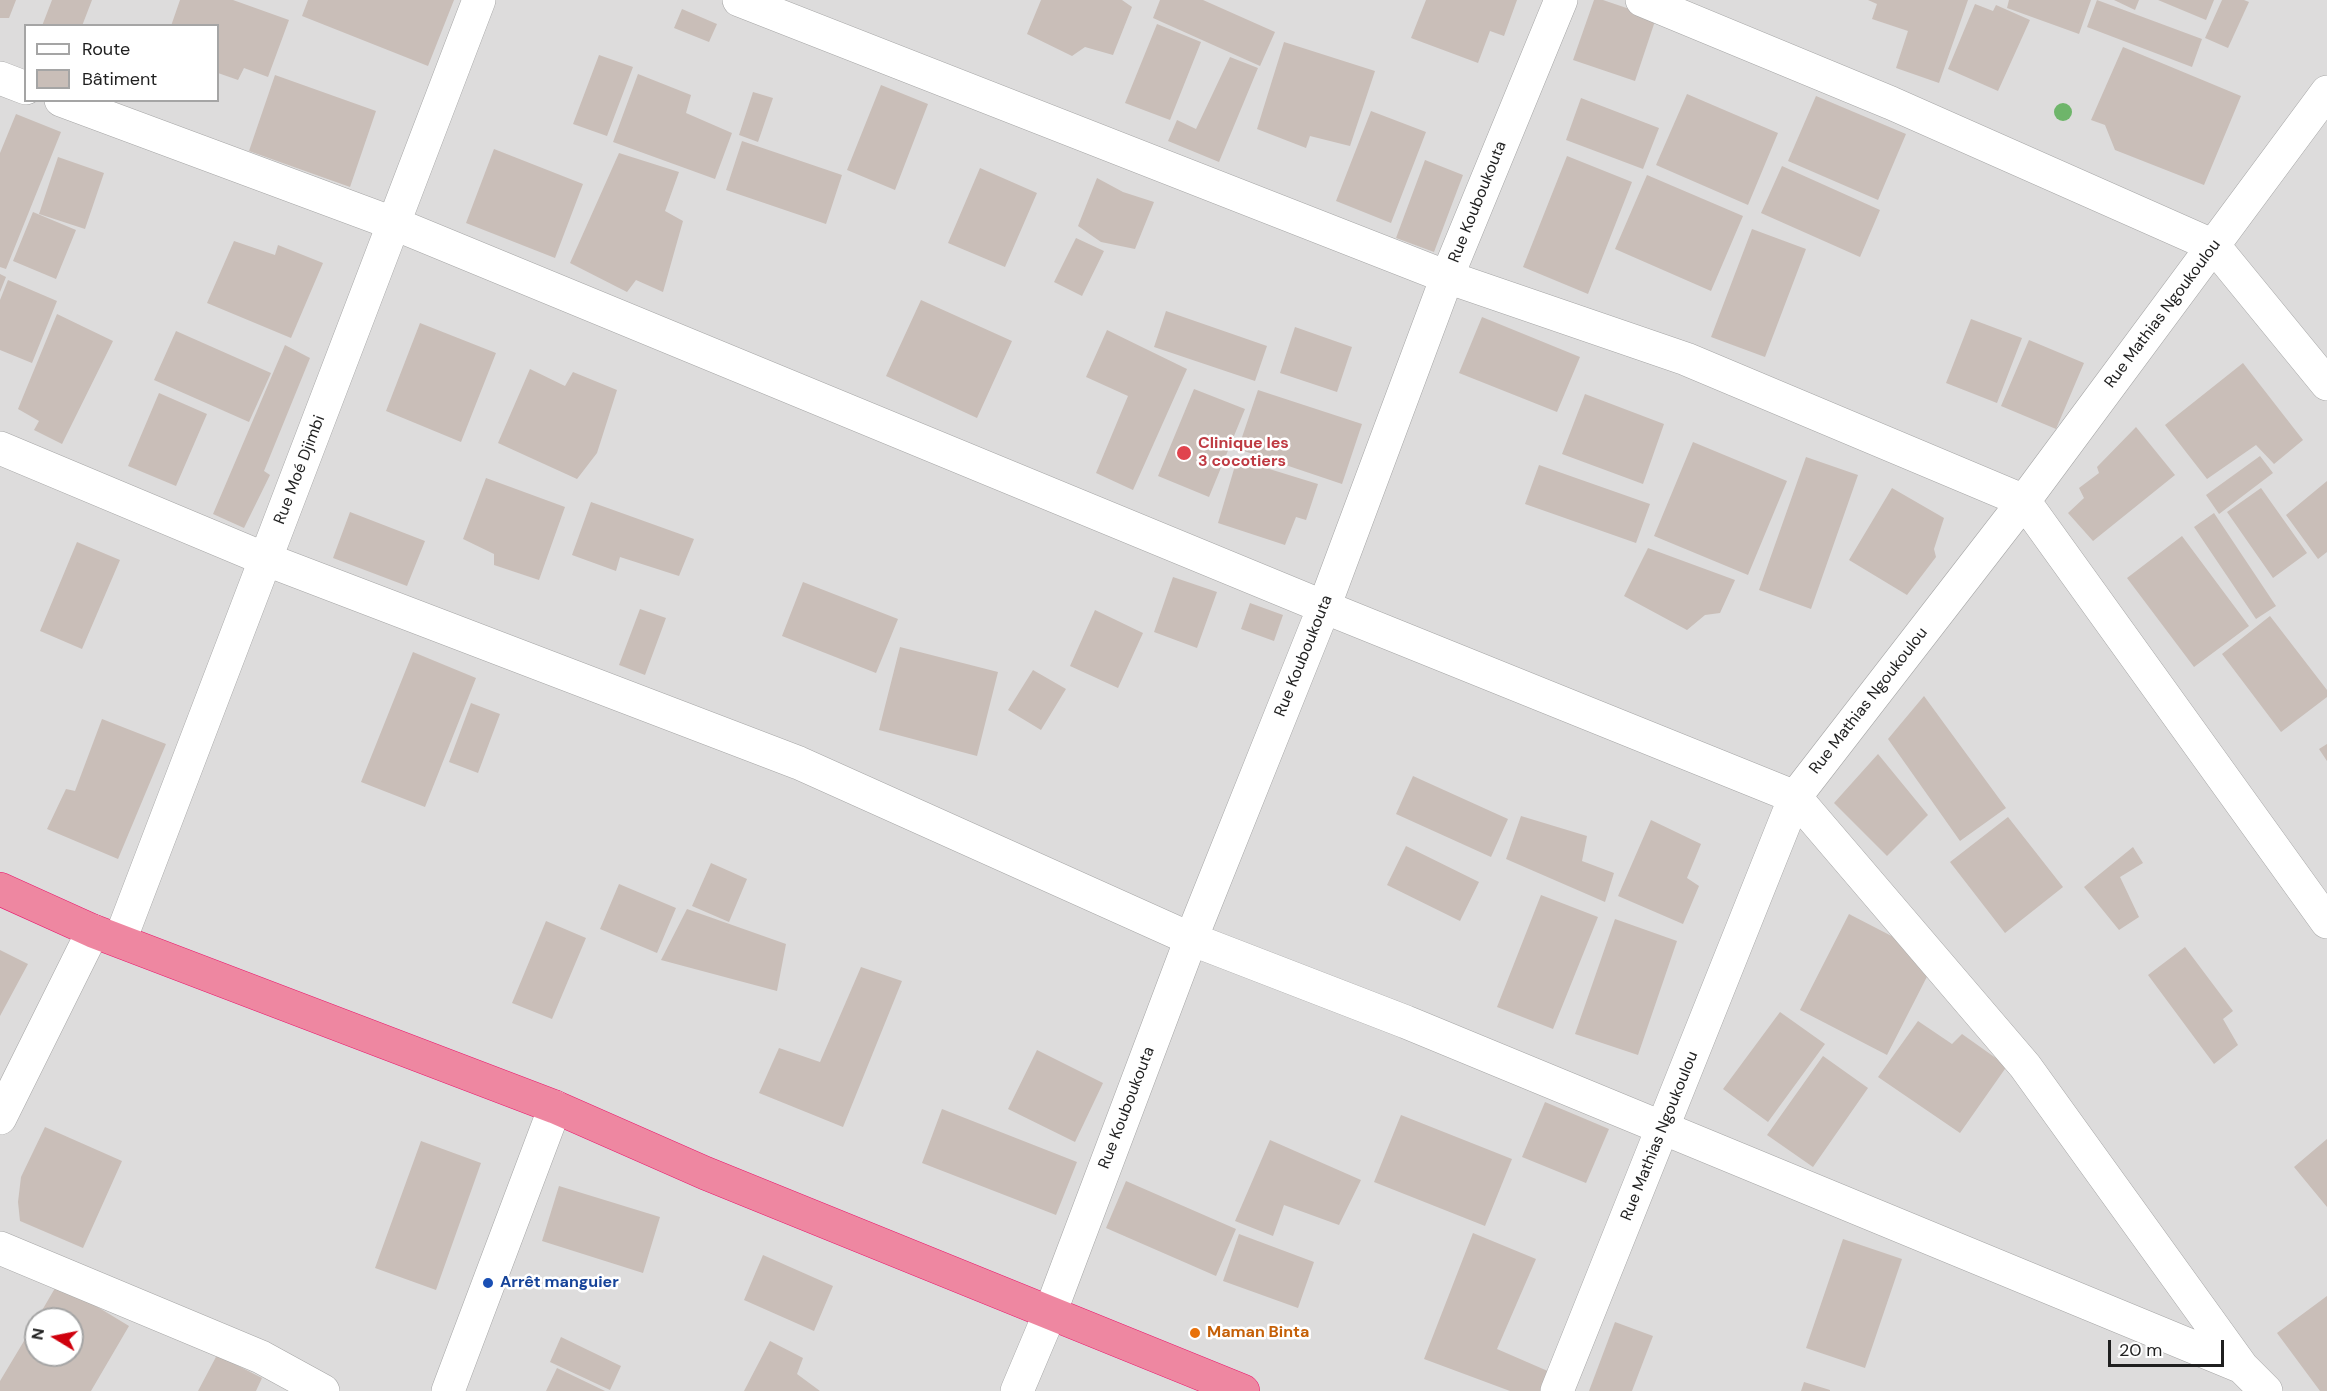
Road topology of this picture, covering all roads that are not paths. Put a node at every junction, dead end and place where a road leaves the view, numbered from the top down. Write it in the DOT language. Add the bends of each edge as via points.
graph roads {
  1 [pos="479,0"];
  2 [pos="739,0"];
  3 [pos="1561,0"];
  4 [pos="1642,0"];
  5 [pos="0,78"];
  6 [pos="24,86"];
  7 [pos="2327,92"];
  8 [pos="66,102"];
  9 [pos="395,224"];
  10 [pos="2214,246"];
  11 [pos="1447,277"];
  12 [pos="2327,384"];
  13 [pos="0,448"];
  14 [pos="2024,501"];
  15 [pos="265,559"];
  16 [pos="1324,607"];
  17 [pos="1795,797"];
  18 [pos="0,888"];
  19 [pos="2327,922"];
  20 [pos="107,935"];
  21 [pos="1191,939"];
  22 [pos="555,1107"];
  23 [pos="0,1118"];
  24 [pos="1664,1127"];
  25 [pos="0,1248"];
  26 [pos="1050,1313"];
  27 [pos="2242,1367"];
  28 [pos="323,1391"];
  29 [pos="448,1391"];
  30 [pos="1017,1391"];
  31 [pos="1243,1391"];
  32 [pos="1557,1391"];
  33 [pos="2266,1391"];
  1 -- 9 [label="street, Rue Moé Djimbi"];
  2 -- 11 [label="street"];
  3 -- 11 [label="street, Rue Kouboukouta"];
  4 -- 10 [label="street" via="1891,103"];
  5 -- 6 [label="street"];
  7 -- 10 [label="street, Rue Mathias Ngoukoulou"];
  8 -- 9 [label="street"];
  9 -- 15 [label="street, Rue Moé Djimbi"];
  9 -- 16 [label="street"];
  10 -- 12 [label="street"];
  10 -- 14 [label="street, Rue Mathias Ngoukoulou"];
  11 -- 14 [label="street" via="1686,359"];
  11 -- 16 [label="street, Rue Kouboukouta"];
  13 -- 15 [label="street"];
  14 -- 17 [label="street, Rue Mathias Ngoukoulou"];
  14 -- 19 [label="street"];
  15 -- 20 [label="street, Rue Moé Djimbi"];
  15 -- 21 [label="street" via="799,763"];
  16 -- 17 [label="street"];
  16 -- 21 [label="street, Rue Kouboukouta"];
  17 -- 24 [label="street, Rue Mathias Ngoukoulou"];
  17 -- 27 [label="street" via="2025,1066"];
  18 -- 20 [label="highway"];
  20 -- 22 [label="highway"];
  20 -- 23 [label="street, Rue Moé Djimbi"];
  21 -- 24 [label="street"];
  21 -- 26 [label="street, Rue Kouboukouta"];
  22 -- 26 [label="highway" via="705,1173"];
  22 -- 29 [label="street"];
  24 -- 27 [label="street"];
  24 -- 32 [label="street, Rue Mathias Ngoukoulou"];
  25 -- 28 [label="street" via="261,1358"];
  26 -- 30 [label="street, Rue Kouboukouta"];
  26 -- 31 [label="highway"];
  27 -- 33 [label="street"];
}
